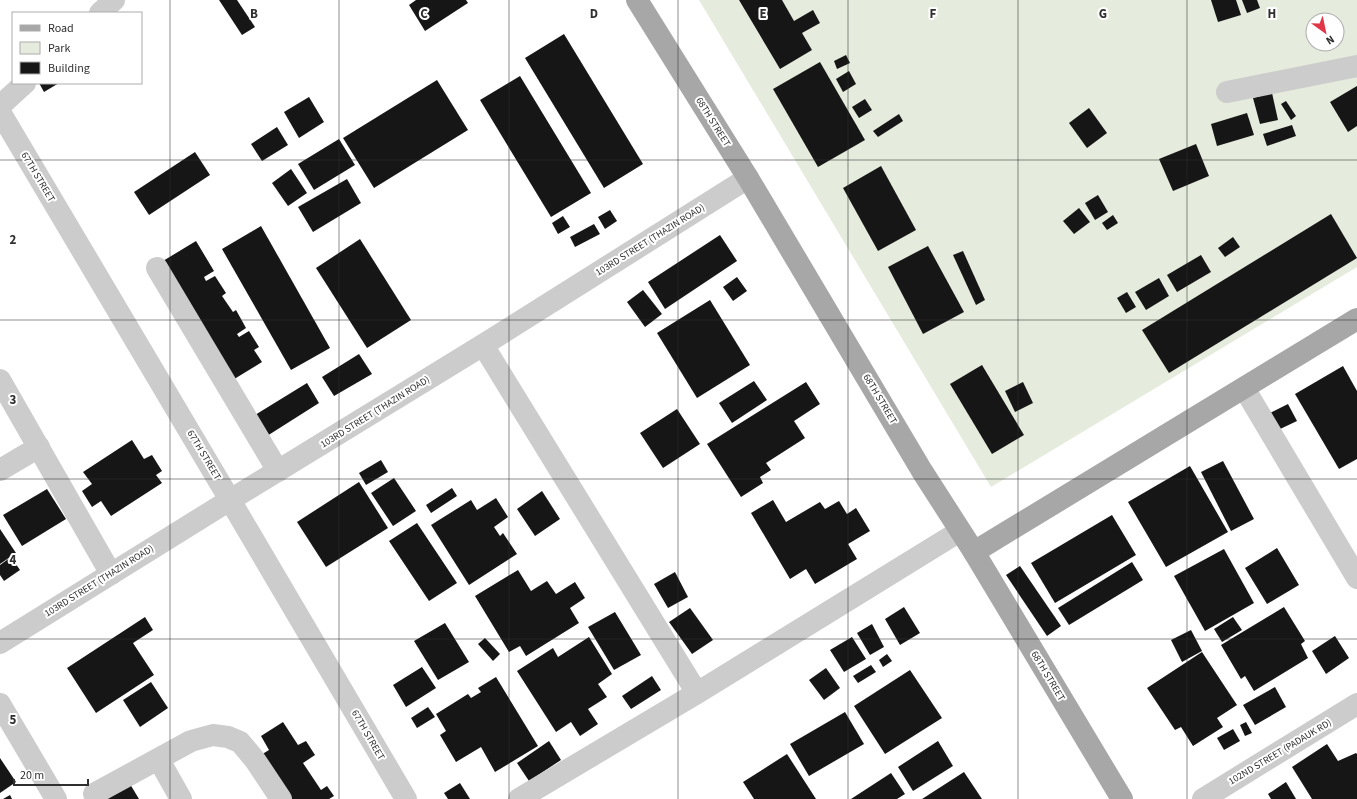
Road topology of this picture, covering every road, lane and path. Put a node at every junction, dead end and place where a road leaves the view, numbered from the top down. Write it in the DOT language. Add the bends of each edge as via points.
graph roads {
  1 [pos="114,0"];
  2 [pos="637,0"];
  3 [pos="101,12"];
  4 [pos="1357,66"];
  5 [pos="24,84"];
  6 [pos="1228,92"];
  7 [pos="0,106"];
  8 [pos="0,112"];
  9 [pos="748,178"];
  10 [pos="157,268"];
  11 [pos="1357,319"];
  12 [pos="484,345"];
  13 [pos="0,380"];
  14 [pos="1244,388"];
  15 [pos="39,447"];
  16 [pos="0,470"];
  17 [pos="278,472"];
  18 [pos="230,500"];
  19 [pos="960,531"];
  20 [pos="974,552"];
  21 [pos="111,574"];
  22 [pos="1357,578"];
  23 [pos="0,642"];
  24 [pos="697,693"];
  25 [pos="0,704"];
  26 [pos="1357,704"];
  27 [pos="159,760"];
  28 [pos="94,794"];
  29 [pos="401,798"];
  30 [pos="56,799"];
  31 [pos="181,799"];
  32 [pos="281,799"];
  33 [pos="519,799"];
  34 [pos="1122,799"];
  35 [pos="1202,799"];
  1 -- 3 [label="street"];
  2 -- 9 [label="main road, 68TH STREET"];
  4 -- 6 [label="street"];
  5 -- 7 [label="street"];
  8 -- 18 [label="street, 67TH STREET"];
  9 -- 12 [label="street, 103RD STREET (THAZIN ROAD)"];
  9 -- 19 [label="main road, 68TH STREET"];
  10 -- 17 [label="street"];
  11 -- 14 [label="main road"];
  12 -- 17 [label="street, 103RD STREET (THAZIN ROAD)"];
  12 -- 24 [label="street"];
  13 -- 15 [label="street"];
  14 -- 20 [label="main road"];
  14 -- 22 [label="street"];
  15 -- 16 [label="street"];
  15 -- 21 [label="street"];
  17 -- 18 [label="street, 103RD STREET (THAZIN ROAD)"];
  18 -- 21 [label="street, 103RD STREET (THAZIN ROAD)"];
  18 -- 29 [label="street, 67TH STREET"];
  19 -- 20 [label="main road, 68TH STREET"];
  19 -- 24 [label="street"];
  20 -- 34 [label="main road, 68TH STREET"];
  21 -- 23 [label="street, 103RD STREET (THAZIN ROAD)"];
  24 -- 33 [label="street"];
  25 -- 30 [label="street"];
  26 -- 35 [label="street, 102ND STREET (PADAUK RD)"];
  27 -- 28 [label="street"];
  27 -- 31 [label="street"];
  27 -- 32 [label="street" via="191,741 213,735 228,737 240,742"];
}
